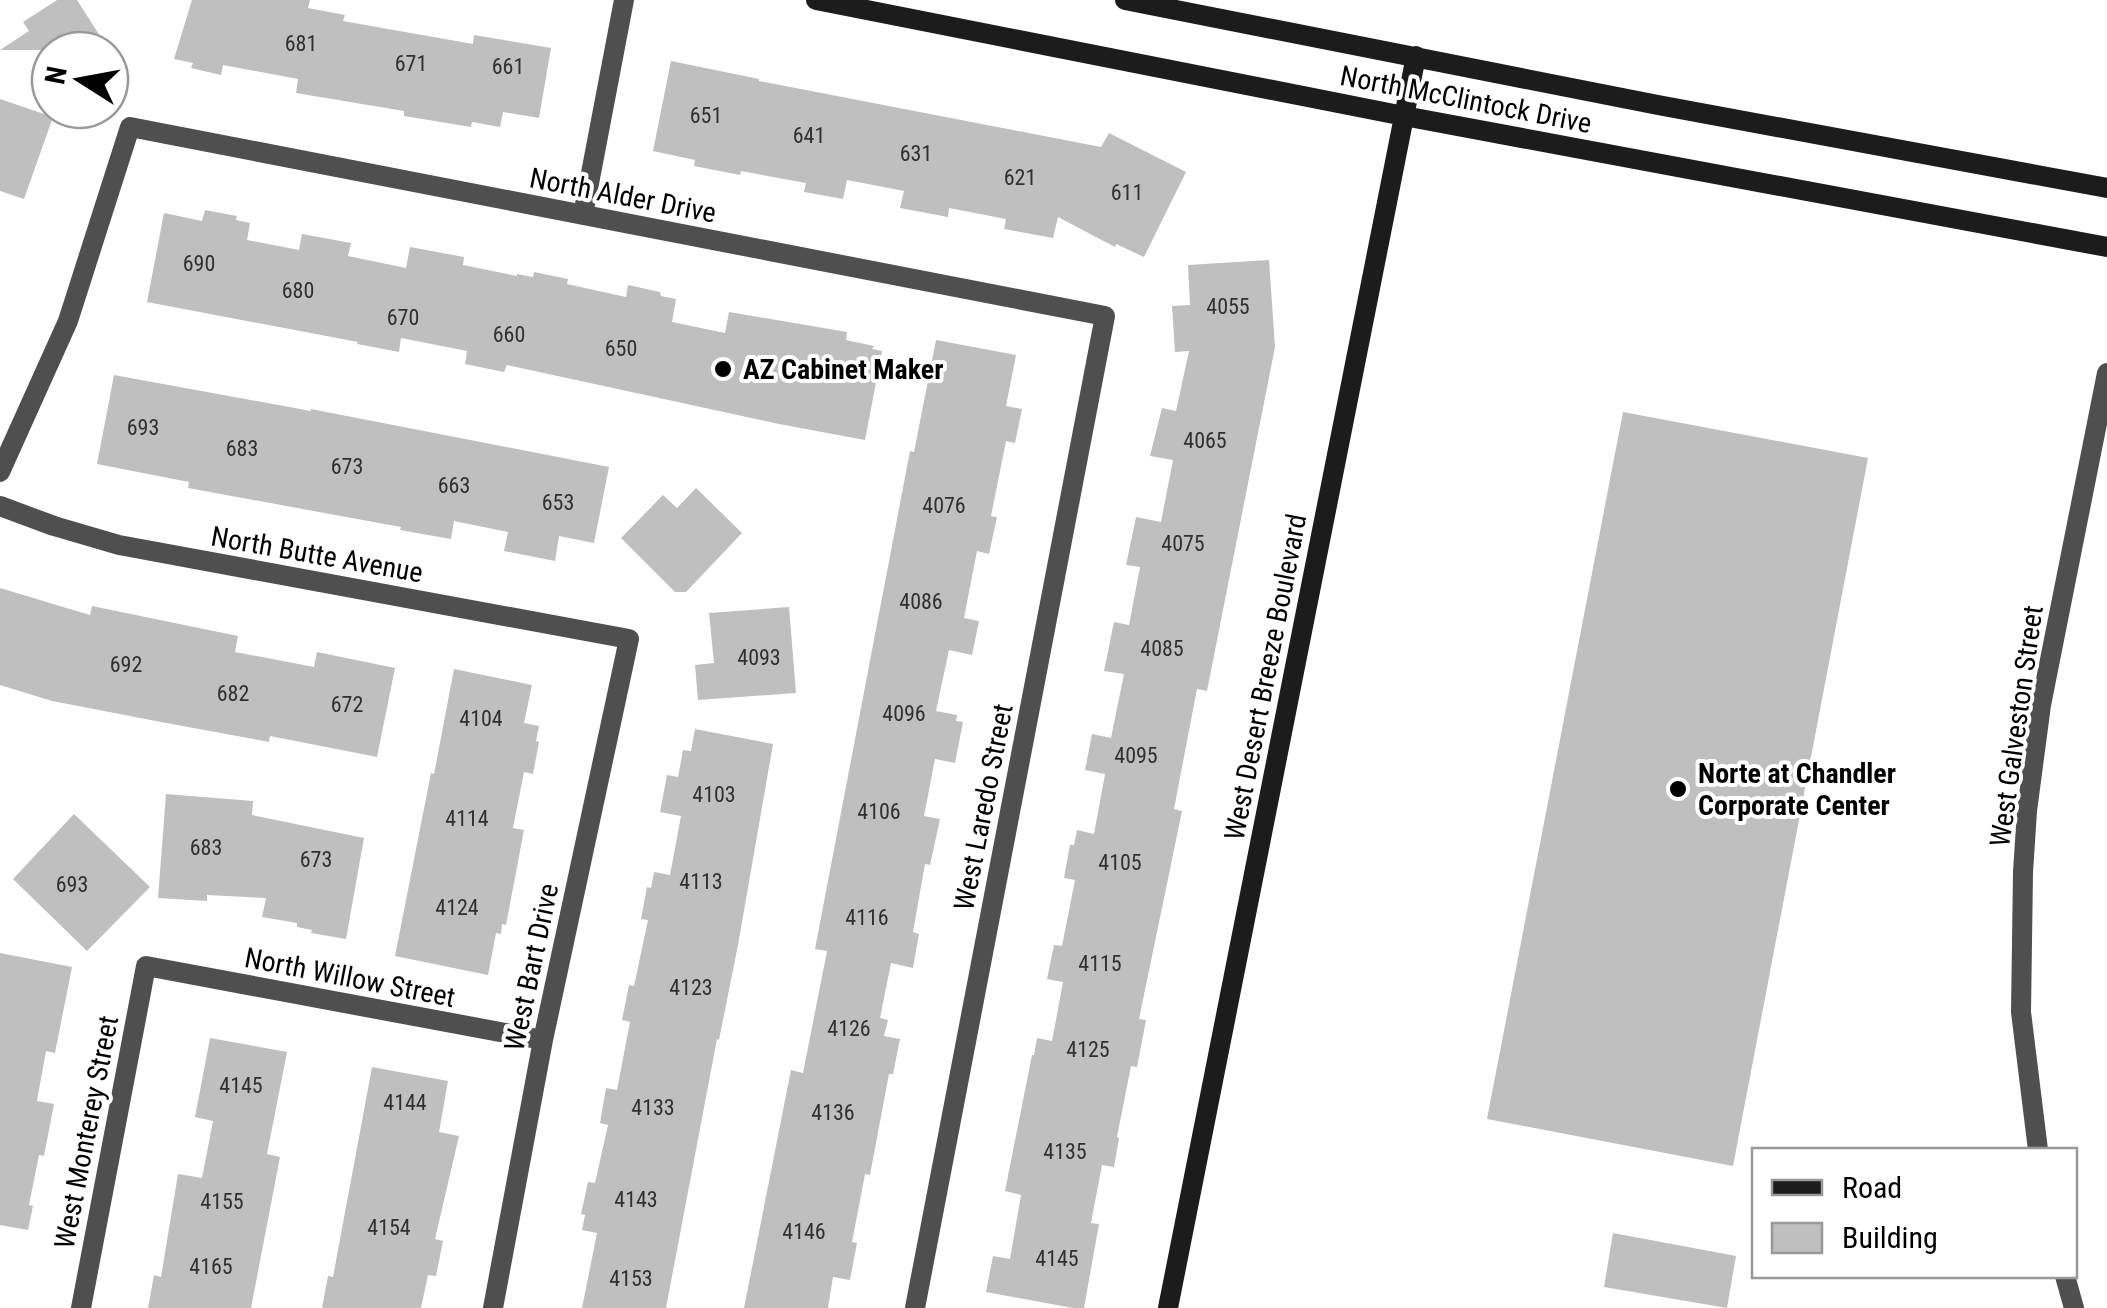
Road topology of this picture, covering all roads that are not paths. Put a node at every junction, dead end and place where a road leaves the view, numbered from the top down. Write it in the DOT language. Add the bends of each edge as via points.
graph roads {
  1 [pos="624,0"];
  2 [pos="816,0"];
  3 [pos="1125,0"];
  4 [pos="1416,56"];
  5 [pos="1404,116"];
  6 [pos="2107,188"];
  7 [pos="583,215"];
  8 [pos="2107,248"];
  9 [pos="1104,316"];
  10 [pos="2107,373"];
  11 [pos="0,472"];
  12 [pos="0,506"];
  13 [pos="629,639"];
  14 [pos="146,966"];
  15 [pos="543,1040"];
  16 [pos="2038,1148"];
  17 [pos="2066,1278"];
  18 [pos="80,1308"];
  19 [pos="493,1308"];
  20 [pos="914,1308"];
  21 [pos="1168,1308"];
  22 [pos="2074,1308"];
  1 -- 7 [label="street"];
  2 -- 5 [label="main road, North McClintock Drive"];
  3 -- 4 [label="main road, North McClintock Drive"];
  4 -- 5 [label="main road, West Desert Breeze Boulevard"];
  4 -- 6 [label="main road, North McClintock Drive"];
  5 -- 8 [label="main road, North McClintock Drive"];
  5 -- 21 [label="main road, West Desert Breeze Boulevard"];
  7 -- 9 [label="street, North Alder Drive"];
  7 -- 11 [label="street, North Alder Drive" via="130,127 68,321"];
  9 -- 20 [label="street, West Laredo Street"];
  10 -- 16 [label="street, West Galveston Street" via="2041,705 2027,812 2021,1012"];
  12 -- 13 [label="street, North Butte Avenue" via="119,545"];
  13 -- 15 [label="street, West Bart Drive"];
  14 -- 15 [label="street, North Willow Street"];
  14 -- 18 [label="street, West Monterey Street"];
  15 -- 19 [label="street, West Bart Drive"];
  17 -- 22 [label="street"];
}
